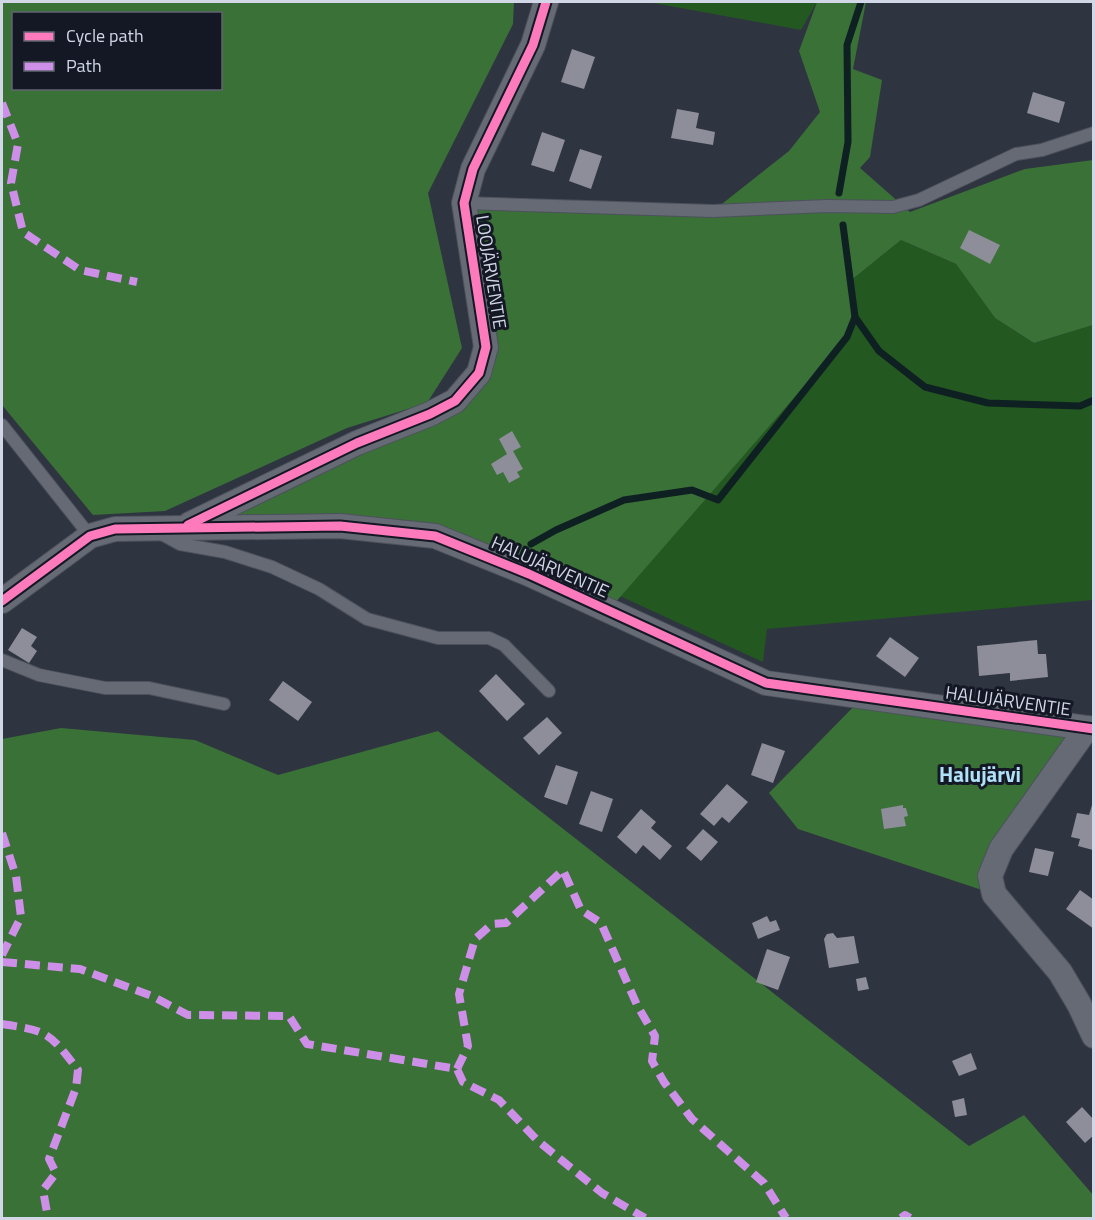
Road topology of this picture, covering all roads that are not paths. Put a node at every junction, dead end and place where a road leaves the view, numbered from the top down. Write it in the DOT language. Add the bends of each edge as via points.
graph roads {
  1 [pos="546,2"];
  2 [pos="1094,133"];
  3 [pos="464,203"];
  4 [pos="2,425"];
  5 [pos="149,527"];
  6 [pos="185,527"];
  7 [pos="90,536"];
  8 [pos="2,601"];
  9 [pos="2,660"];
  10 [pos="549,691"];
  11 [pos="224,704"];
  12 [pos="1090,728"];
  13 [pos="1094,1036"];
  1 -- 3 [label="street, LOOJÄRVENTIE" via="533,45 473,169"];
  2 -- 3 [label="lane" via="1016,154 919,200 893,207 713,211"];
  3 -- 6 [label="street, LOOJÄRVENTIE" via="486,347 479,373 455,401 357,443"];
  4 -- 7 [label="lane"];
  5 -- 6 [label="street, HALUJÄRVENTIE"];
  5 -- 7 [label="street, HALUJÄRVENTIE" via="115,529"];
  5 -- 10 [label="lane" via="180,544 225,552 272,567 319,589 367,619 438,638 489,638 504,645"];
  6 -- 12 [label="street, HALUJÄRVENTIE" via="340,526 435,536 529,574 766,682"];
  7 -- 8 [label="street, HALUJÄRVENTIE"];
  9 -- 11 [label="lane" via="39,675 83,684 149,688"];
  12 -- 13 [label="street" via="1001,849 990,876 994,894 1060,972"];
}
